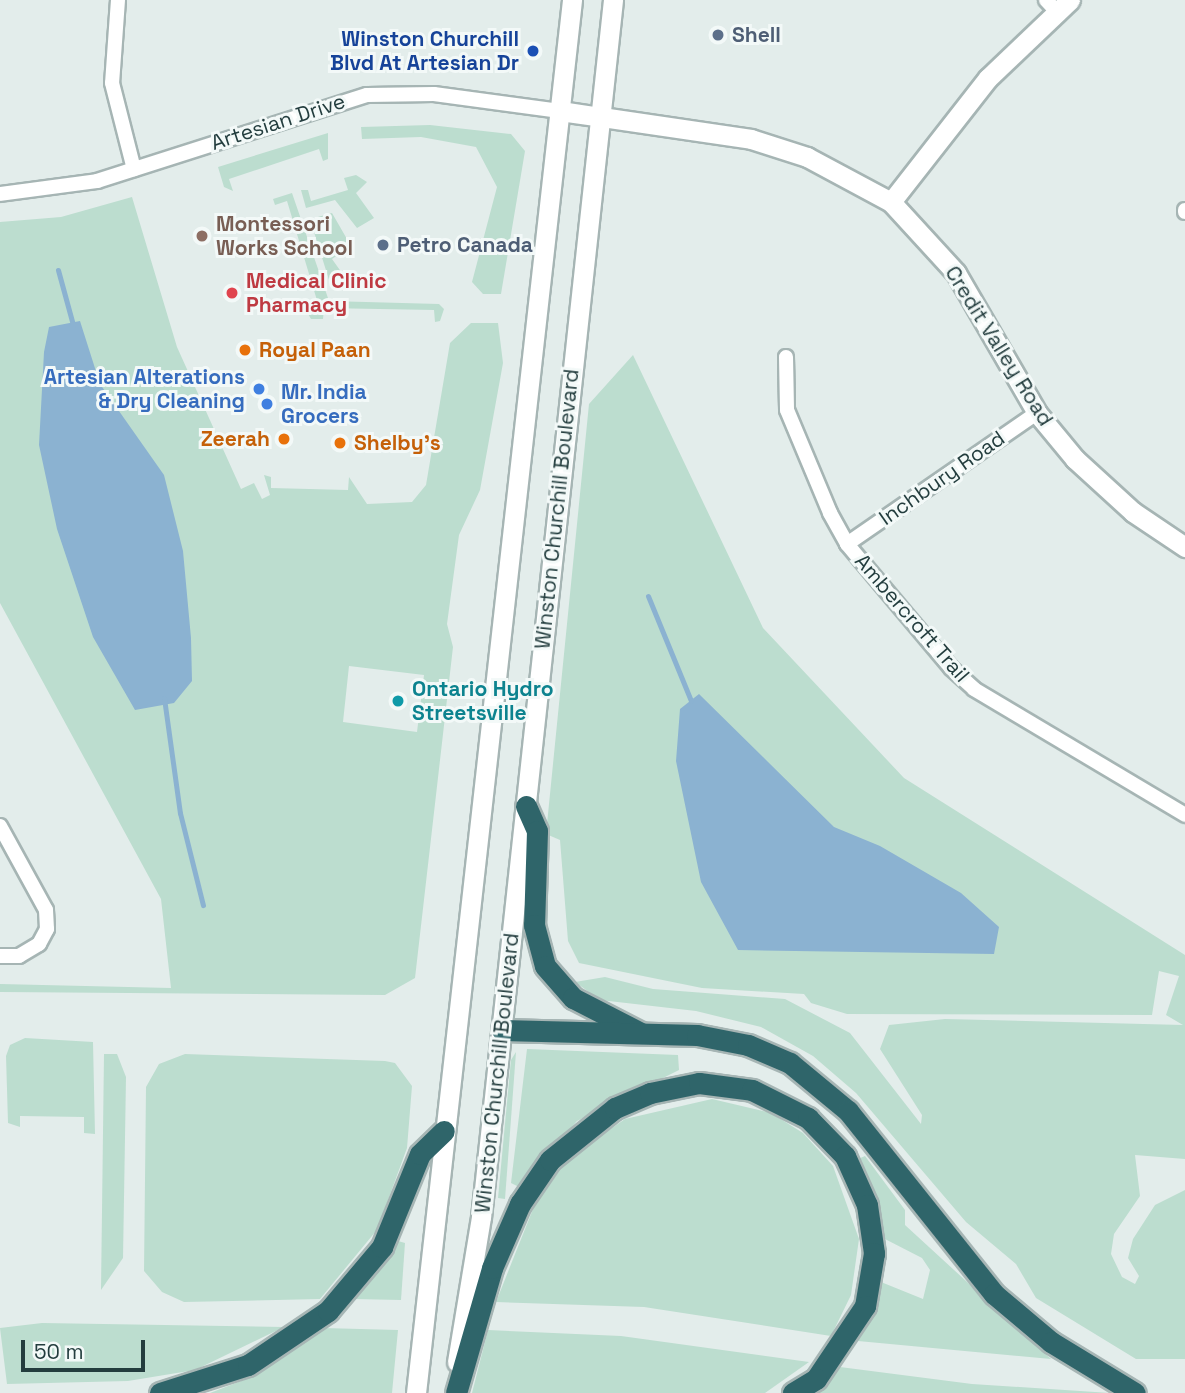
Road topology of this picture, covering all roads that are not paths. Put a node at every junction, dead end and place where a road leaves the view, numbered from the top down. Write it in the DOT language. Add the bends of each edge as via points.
graph roads {
  1 [pos="118,0"];
  2 [pos="572,0"];
  3 [pos="613,0"];
  4 [pos="1058,4"];
  5 [pos="560,111"];
  6 [pos="600,117"];
  7 [pos="134,169"];
  8 [pos="0,194"];
  9 [pos="891,202"];
  10 [pos="786,357"];
  11 [pos="1037,413"];
  12 [pos="847,544"];
  13 [pos="1185,547"];
  14 [pos="526,806"];
  15 [pos="1185,815"];
  16 [pos="0,826"];
  17 [pos="0,956"];
  18 [pos="502,1030"];
  19 [pos="641,1033"];
  20 [pos="444,1130"];
  21 [pos="483,1267"];
  22 [pos="160,1393"];
  23 [pos="416,1393"];
  24 [pos="454,1393"];
  25 [pos="793,1393"];
  26 [pos="1135,1393"];
  1 -- 7 [label="street" via="112,83"];
  2 -- 5 [label="main road, Winston Churchill Boulevard"];
  3 -- 6 [label="main road, Winston Churchill Boulevard"];
  4 -- 9 [label="main road" via="988,78"];
  5 -- 6 [label="main road, Credit Valley Road"];
  5 -- 7 [label="street, Artesian Drive" via="434,94 367,95"];
  5 -- 20 [label="main road, Winston Churchill Boulevard"];
  6 -- 9 [label="main road, Credit Valley Road" via="780,147"];
  6 -- 14 [label="main road, Winston Churchill Boulevard"];
  7 -- 8 [label="street, Artesian Drive" via="64,188"];
  9 -- 11 [label="main road, Credit Valley Road" via="956,273"];
  10 -- 12 [label="street, Ambercroft Trail" via="787,410"];
  11 -- 12 [label="street, Inchbury Road"];
  11 -- 13 [label="main road, Credit Valley Road" via="1098,483"];
  12 -- 15 [label="street, Ambercroft Trail" via="974,689"];
  14 -- 18 [label="main road, Winston Churchill Boulevard"];
  14 -- 19 [label="highway" via="537,831 534,925 545,966 573,998"];
  16 -- 17 [label="street" via="46,910 47,929 29,950"];
  18 -- 19 [label="highway"];
  18 -- 21 [label="main road, Winston Churchill Boulevard"];
  19 -- 26 [label="highway" via="736,1042 812,1078 856,1119 994,1294 1051,1342"];
  20 -- 22 [label="highway" via="421,1154 395,1223 346,1294 276,1350 214,1380"];
  20 -- 23 [label="main road, Winston Churchill Boulevard"];
  21 -- 24 [label="highway"];
  21 -- 25 [label="highway" via="540,1174 605,1114 650,1093 699,1083 773,1097 814,1124 845,1156 862,1189 874,1241 871,1283 853,1331 816,1379"];
}
